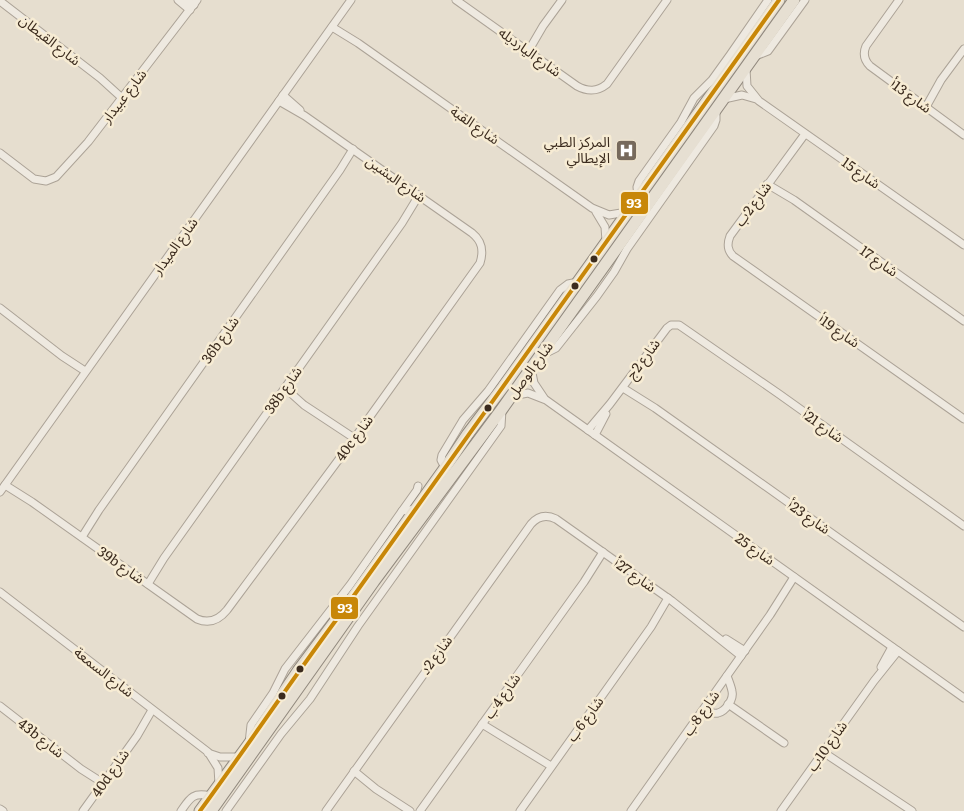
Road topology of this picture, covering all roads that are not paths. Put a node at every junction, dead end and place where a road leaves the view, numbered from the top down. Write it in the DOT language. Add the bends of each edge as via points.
graph roads {
  1 [pos="178,0"];
  2 [pos="186,0"];
  3 [pos="351,0"];
  4 [pos="562,0"];
  5 [pos="666,0"];
  6 [pos="768,0"];
  7 [pos="779,0"];
  8 [pos="794,0"];
  9 [pos="805,0"];
  10 [pos="899,0"];
  11 [pos="0,1"];
  12 [pos="460,1"];
  13 [pos="194,5"];
  14 [pos="334,25"];
  15 [pos="964,48"];
  16 [pos="527,49"];
  17 [pos="753,57"];
  18 [pos="746,68"];
  19 [pos="124,96"];
  20 [pos="281,98"];
  21 [pos="724,99"];
  22 [pos="759,100"];
  23 [pos="923,105"];
  24 [pos="803,133"];
  25 [pos="964,134"];
  26 [pos="355,151"];
  27 [pos="0,153"];
  28 [pos="769,182"];
  29 [pos="421,197"];
  30 [pos="638,198"];
  31 [pos="592,208"];
  32 [pos="628,212"];
  33 [pos="730,236"];
  34 [pos="606,243"];
  35 [pos="964,245"];
  36 [pos="482,247"];
  37 [pos="0,308"];
  38 [pos="964,321"];
  39 [pos="682,327"];
  40 [pos="531,368"];
  41 [pos="84,373"];
  42 [pos="624,386"];
  43 [pos="283,391"];
  44 [pos="511,396"];
  45 [pos="546,400"];
  46 [pos="502,409"];
  47 [pos="964,418"];
  48 [pos="591,433"];
  49 [pos="353,440"];
  50 [pos="7,483"];
  51 [pos="418,486"];
  52 [pos="0,492"];
  53 [pos="416,509"];
  54 [pos="402,511"];
  55 [pos="556,519"];
  56 [pos="964,526"];
  57 [pos="80,535"];
  58 [pos="605,554"];
  59 [pos="796,579"];
  60 [pos="146,582"];
  61 [pos="0,592"];
  62 [pos="670,600"];
  63 [pos="212,621"];
  64 [pos="964,627"];
  65 [pos="895,649"];
  66 [pos="743,654"];
  67 [pos="727,676"];
  68 [pos="964,698"];
  69 [pos="728,704"];
  70 [pos="0,706"];
  71 [pos="155,711"];
  72 [pos="702,711"];
  73 [pos="484,722"];
  74 [pos="784,743"];
  75 [pos="249,744"];
  76 [pos="824,750"];
  77 [pos="208,752"];
  78 [pos="238,757"];
  79 [pos="550,769"];
  80 [pos="353,773"];
  81 [pos="102,785"];
  82 [pos="218,785"];
  83 [pos="210,796"];
  84 [pos="396,803"];
  85 [pos="83,811"];
  86 [pos="181,811"];
  87 [pos="200,811"];
  88 [pos="211,811"];
  89 [pos="226,811"];
  90 [pos="326,811"];
  91 [pos="404,811"];
  92 [pos="410,811"];
  93 [pos="420,811"];
  94 [pos="520,811"];
  95 [pos="631,811"];
  96 [pos="781,811"];
  97 [pos="912,811"];
  1 -- 13 [label="street"];
  2 -- 13 [label="street"];
  3 -- 14 [label="street, شارع الميدار"];
  4 -- 16 [label="street"];
  5 -- 16 [label="street, شارع اليارديله" via="607,84 595,90 581,88"];
  6 -- 30 [label="street" via="721,67 694,98 639,181"];
  7 -- 30 [label="main road, شارع الوصل"];
  8 -- 17 [label="main road, شارع الوصل"];
  9 -- 17 [label="street" via="768,51"];
  10 -- 23 [label="street, شارع 13أ" via="866,46 864,54 870,66"];
  11 -- 19 [label="street, شارع القيطان"];
  12 -- 16 [label="street, شارع اليارديله"];
  13 -- 19 [label="street, شارع عبيدار"];
  14 -- 20 [label="street, شارع الميدار"];
  14 -- 31 [label="street, شارع القبة"];
  15 -- 23 [label="street"];
  17 -- 18 [label="main road, شارع الوصل"];
  18 -- 21 [label="main road, شارع الوصل"];
  18 -- 22 [label="street, شارع 15" via="747,86"];
  19 -- 27 [label="street, شارع عبيدار" via="88,142 51,180 34,179"];
  20 -- 26 [label="street, شارع البشين"];
  20 -- 41 [label="street, شارع الميدار"];
  21 -- 22 [label="street, شارع 15" via="742,95"];
  21 -- 40 [label="main road, شارع الوصل"];
  22 -- 24 [label="street, شارع 15"];
  23 -- 25 [label="street, شارع 13أ"];
  24 -- 28 [label="street, شارع 2ب"];
  24 -- 35 [label="street, شارع 15"];
  26 -- 29 [label="street, شارع البشين"];
  26 -- 57 [label="street, 36b شارع"];
  28 -- 33 [label="street, شارع 2ب"];
  28 -- 38 [label="street, شارع 17"];
  29 -- 36 [label="street, شارع البشين" via="477,237"];
  29 -- 43 [label="street, 38b شارع"];
  30 -- 32 [label="main road, شارع الوصل"];
  31 -- 32 [label="street, شارع القبة" via="609,215"];
  31 -- 34 [label="street, شارع القبة" via="604,223"];
  32 -- 34 [label="main road, شارع الوصل"];
  33 -- 47 [label="street, شارع 19أ" via="728,248 733,256"];
  34 -- 53 [label="main road, شارع الوصل"];
  36 -- 49 [label="street, 40c شارع" via="480,263"];
  37 -- 41 [label="street"];
  39 -- 42 [label="street, شارع 2ج" via="666,328"];
  39 -- 56 [label="street, شارع 21أ"];
  40 -- 44 [label="main road, شارع الوصل"];
  40 -- 45 [label="street, شارع 25" via="535,386"];
  41 -- 50 [label="street, شارع الميدار"];
  42 -- 48 [label="street, شارع 2ج"];
  42 -- 64 [label="street, شارع 23أ"];
  43 -- 49 [label="street"];
  43 -- 60 [label="street, 38b شارع"];
  44 -- 45 [label="street, شارع 25" via="528,394"];
  44 -- 46 [label="main road, شارع الوصل"];
  45 -- 48 [label="street, شارع 25"];
  46 -- 88 [label="main road, شارع الوصل" via="374,581"];
  46 -- 89 [label="street" via="501,426 358,626 310,699"];
  48 -- 59 [label="street, شارع 25"];
  49 -- 63 [label="street, 40c شارع" via="228,610"];
  50 -- 52 [label="street, شارع الميدار"];
  50 -- 57 [label="street, 39b شارع"];
  51 -- 54 [label="street"];
  53 -- 54 [label="street"];
  53 -- 75 [label="main road, شارع الوصل"];
  54 -- 75 [label="street" via="350,586 285,669 273,694 251,725"];
  55 -- 58 [label="street, شارع 27أ"];
  55 -- 80 [label="street, شارع 2د" via="544,516 531,524"];
  57 -- 60 [label="street, 39b شارع"];
  58 -- 62 [label="street, شارع 27أ"];
  58 -- 73 [label="street, شارع 4ب"];
  59 -- 65 [label="street, شارع 25"];
  59 -- 66 [label="street, شارع 8ب"];
  60 -- 63 [label="street, 39b شارع" via="197,618"];
  61 -- 71 [label="street, شارع السمعة"];
  62 -- 66 [label="street, شارع 27أ"];
  62 -- 79 [label="street, شارع 6ب"];
  65 -- 68 [label="street, شارع 25"];
  65 -- 76 [label="street, شارع 10ب"];
  66 -- 67 [label="street, شارع 8ب"];
  67 -- 69 [label="street" via="733,692"];
  67 -- 72 [label="street, شارع 8ب"];
  69 -- 72 [label="street" via="718,713"];
  69 -- 74 [label="street"];
  70 -- 81 [label="street, 43b شارع"];
  71 -- 77 [label="street, شارع السمعة"];
  71 -- 81 [label="street, 40d شارع"];
  72 -- 95 [label="street, شارع 8ب"];
  73 -- 79 [label="street"];
  73 -- 93 [label="street, شارع 4ب"];
  75 -- 78 [label="main road, شارع الوصل"];
  76 -- 96 [label="street, شارع 10ب"];
  76 -- 97 [label="street"];
  77 -- 78 [label="street, شارع السمعة" via="226,758"];
  77 -- 82 [label="street, شارع السمعة" via="218,768"];
  78 -- 82 [label="main road, شارع الوصل"];
  79 -- 94 [label="street, شارع 6ب"];
  80 -- 84 [label="street"];
  80 -- 90 [label="street, شارع 2د"];
  81 -- 85 [label="street, 40d شارع"];
  82 -- 83 [label="main road, شارع الوصل"];
  83 -- 86 [label="street" via="194,796"];
  83 -- 87 [label="main road, شارع الوصل"];
  84 -- 91 [label="street"];
  84 -- 92 [label="street"];
}
